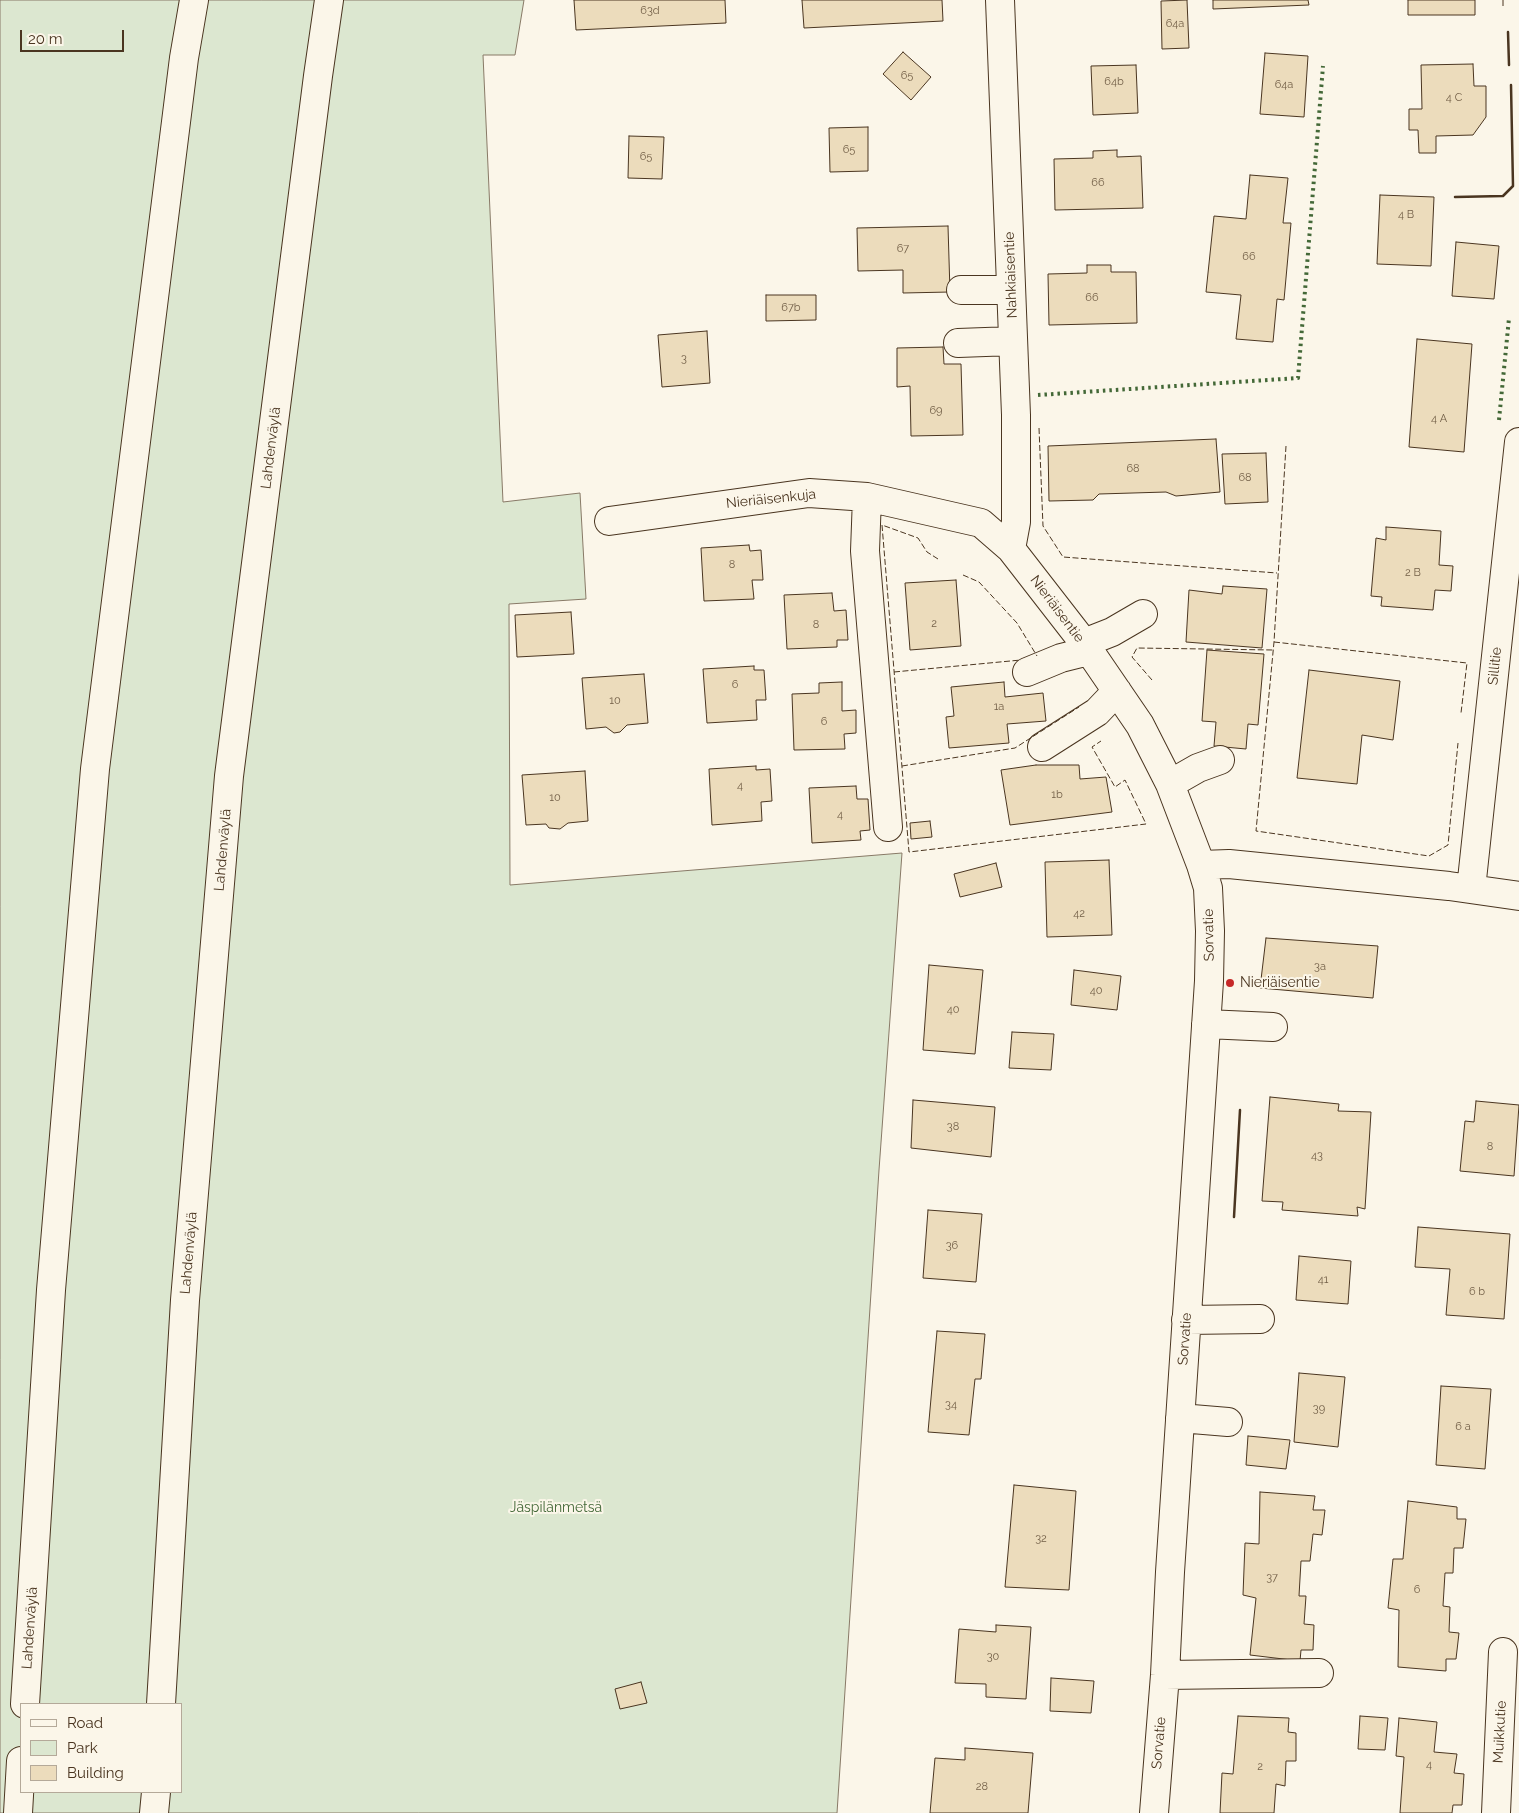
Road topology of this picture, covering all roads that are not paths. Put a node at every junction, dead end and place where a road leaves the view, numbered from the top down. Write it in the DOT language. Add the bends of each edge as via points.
graph roads {
  1 [pos="194,0"];
  2 [pos="329,0"];
  3 [pos="1000,0"];
  4 [pos="961,290"];
  5 [pos="1011,290"];
  6 [pos="1013,341"];
  7 [pos="958,343"];
  8 [pos="1519,442"];
  9 [pos="867,498"];
  10 [pos="609,520"];
  11 [pos="1011,549"];
  12 [pos="1142,614"];
  13 [pos="1086,647"];
  14 [pos="1027,672"];
  15 [pos="1117,691"];
  16 [pos="1042,747"];
  17 [pos="1220,760"];
  18 [pos="1170,784"];
  19 [pos="888,827"];
  20 [pos="1201,865"];
  21 [pos="1472,889"];
  22 [pos="1519,896"];
  23 [pos="1206,1024"];
  24 [pos="1273,1027"];
  25 [pos="1260,1319"];
  26 [pos="1186,1320"];
  27 [pos="1180,1418"];
  28 [pos="1228,1422"];
  29 [pos="1503,1652"];
  30 [pos="1319,1673"];
  31 [pos="1165,1676"];
  32 [pos="25,1703"];
  33 [pos="161,1703"];
  34 [pos="20,1778"];
  35 [pos="156,1793"];
  36 [pos="18,1813"];
  37 [pos="154,1813"];
  38 [pos="1154,1813"];
  39 [pos="1496,1813"];
  1 -- 32 [label="main road, Lahdenväylä" via="184,58 95,769 50,1290"];
  2 -- 33 [label="main road, Lahdenväylä" via="229,776 185,1300"];
  3 -- 5 [label="main road, Nahkiaisentie"];
  4 -- 5 [label="main road"];
  5 -- 6 [label="main road, Nahkiaisentie"];
  6 -- 7 [label="main road"];
  6 -- 11 [label="main road, Nahkiaisentie" via="1016,522"];
  8 -- 21 [label="main road, Sillitie"];
  9 -- 10 [label="main road, Nieriäisenkuja" via="809,493"];
  9 -- 11 [label="main road, Nieriäisenkuja" via="981,523"];
  9 -- 19 [label="main road" via="865,551"];
  11 -- 13 [label="main road, Nieriäisentie"];
  12 -- 13 [label="main road"];
  13 -- 14 [label="main road"];
  13 -- 15 [label="main road, Nieriäisentie"];
  15 -- 16 [label="main road" via="1097,712"];
  15 -- 18 [label="main road, Nieriäisentie" via="1140,724"];
  17 -- 18 [label="main road"];
  18 -- 20 [label="main road, Nieriäisentie"];
  20 -- 21 [label="main road" via="1229,864"];
  20 -- 23 [label="main road, Sorvatie" via="1208,888 1210,931"];
  21 -- 22 [label="main road"];
  23 -- 24 [label="main road"];
  23 -- 26 [label="main road, Sorvatie"];
  25 -- 26 [label="main road"];
  26 -- 27 [label="main road, Sorvatie"];
  27 -- 28 [label="main road"];
  27 -- 31 [label="main road, Sorvatie"];
  29 -- 39 [label="main road, Muikkutie"];
  30 -- 31 [label="main road"];
  31 -- 38 [label="main road, Sorvatie"];
  34 -- 36 [label="main road"];
  35 -- 37 [label="main road"];
}
